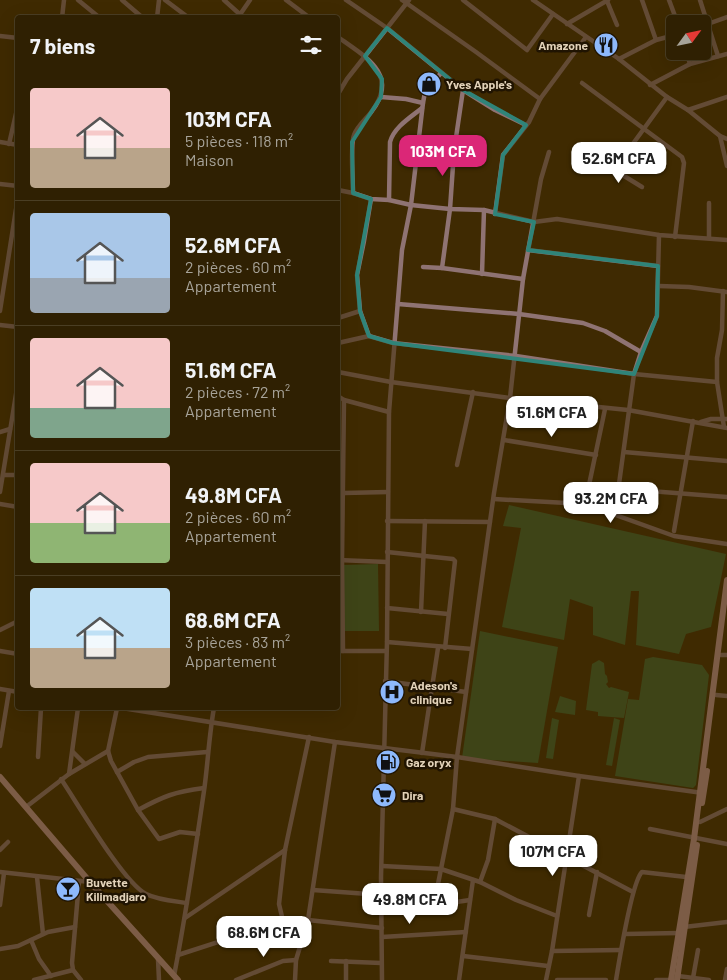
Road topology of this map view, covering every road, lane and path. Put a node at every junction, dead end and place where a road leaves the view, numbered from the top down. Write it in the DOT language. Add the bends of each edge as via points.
graph roads {
  1 [pos="64,0"];
  2 [pos="78,0"];
  3 [pos="158,0"];
  4 [pos="165,0"];
  5 [pos="224,0"];
  6 [pos="250,0"];
  7 [pos="286,0"];
  8 [pos="346,0"];
  9 [pos="463,0"];
  10 [pos="533,0"];
  11 [pos="608,0"];
  12 [pos="642,0"];
  13 [pos="670,0"];
  14 [pos="700,0"];
  15 [pos="125,1"];
  16 [pos="406,1"];
  17 [pos="553,14"];
  18 [pos="62,15"];
  19 [pos="96,15"];
  20 [pos="140,15"];
  21 [pos="157,15"];
  22 [pos="184,15"];
  23 [pos="239,15"];
  24 [pos="242,15"];
  25 [pos="306,15"];
  26 [pos="675,15"];
  27 [pos="703,15"];
  28 [pos="727,17"];
  29 [pos="711,23"];
  30 [pos="568,24"];
  31 [pos="617,25"];
  32 [pos="387,28"];
  33 [pos="0,36"];
  34 [pos="586,37"];
  35 [pos="666,37"];
  36 [pos="15,38"];
  37 [pos="340,39"];
  38 [pos="711,39"];
  39 [pos="656,40"];
  40 [pos="727,54"];
  41 [pos="365,56"];
  42 [pos="718,56"];
  43 [pos="619,59"];
  44 [pos="689,60"];
  45 [pos="690,64"];
  46 [pos="441,73"];
  47 [pos="582,83"];
  48 [pos="650,85"];
  49 [pos="463,90"];
  50 [pos="340,91"];
  51 [pos="381,97"];
  52 [pos="727,97"];
  53 [pos="667,98"];
  54 [pos="540,99"];
  55 [pos="422,106"];
  56 [pos="688,110"];
  57 [pos="15,117"];
  58 [pos="526,125"];
  59 [pos="644,128"];
  60 [pos="720,136"];
  61 [pos="727,139"];
  62 [pos="0,142"];
  63 [pos="8,144"];
  64 [pos="15,145"];
  65 [pos="549,152"];
  66 [pos="727,166"];
  67 [pos="0,184"];
  68 [pos="15,186"];
  69 [pos="642,187"];
  70 [pos="340,190"];
  71 [pos="353,193"];
  72 [pos="370,199"];
  73 [pos="389,200"];
  74 [pos="709,203"];
  75 [pos="411,205"];
  76 [pos="450,209"];
  77 [pos="484,210"];
  78 [pos="495,214"];
  79 [pos="15,216"];
  80 [pos="534,222"];
  81 [pos="659,235"];
  82 [pos="675,236"];
  83 [pos="709,238"];
  84 [pos="727,240"];
  85 [pos="528,250"];
  86 [pos="658,266"];
  87 [pos="423,267"];
  88 [pos="442,268"];
  89 [pos="482,274"];
  90 [pos="523,279"];
  91 [pos="658,286"];
  92 [pos="725,292"];
  93 [pos="398,304"];
  94 [pos="0,311"];
  95 [pos="360,311"];
  96 [pos="519,314"];
  97 [pos="340,317"];
  98 [pos="0,324"];
  99 [pos="15,326"];
  100 [pos="369,336"];
  101 [pos="340,343"];
  102 [pos="394,343"];
  103 [pos="641,352"];
  104 [pos="516,356"];
  105 [pos="340,372"];
  106 [pos="634,374"];
  107 [pos="391,382"];
  108 [pos="717,382"];
  109 [pos="473,392"];
  110 [pos="340,397"];
  111 [pos="510,398"];
  112 [pos="344,400"];
  113 [pos="15,406"];
  114 [pos="605,409"];
  115 [pos="628,410"];
  116 [pos="389,412"];
  117 [pos="725,418"];
  118 [pos="693,420"];
  119 [pos="700,422"];
  120 [pos="15,426"];
  121 [pos="11,427"];
  122 [pos="725,427"];
  123 [pos="0,432"];
  124 [pos="504,440"];
  125 [pos="624,452"];
  126 [pos="596,455"];
  127 [pos="686,458"];
  128 [pos="727,461"];
  129 [pos="457,464"];
  130 [pos="3,474"];
  131 [pos="15,475"];
  132 [pos="0,492"];
  133 [pos="388,492"];
  134 [pos="344,493"];
  135 [pos="680,493"];
  136 [pos="727,497"];
  137 [pos="494,499"];
  138 [pos="0,504"];
  139 [pos="585,504"];
  140 [pos="15,506"];
  141 [pos="387,521"];
  142 [pos="425,521"];
  143 [pos="490,522"];
  144 [pos="674,531"];
  145 [pos="727,544"];
  146 [pos="387,552"];
  147 [pos="422,556"];
  148 [pos="340,560"];
  149 [pos="387,562"];
  150 [pos="727,580"];
  151 [pos="387,608"];
  152 [pos="421,612"];
  153 [pos="448,614"];
  154 [pos="727,614"];
  155 [pos="15,622"];
  156 [pos="0,630"];
  157 [pos="387,642"];
  158 [pos="438,648"];
  159 [pos="445,648"];
  160 [pos="340,650"];
  161 [pos="472,650"];
  162 [pos="0,651"];
  163 [pos="386,651"];
  164 [pos="15,654"];
  165 [pos="724,655"];
  166 [pos="385,681"];
  167 [pos="433,688"];
  168 [pos="0,689"];
  169 [pos="9,691"];
  170 [pos="15,692"];
  171 [pos="466,692"];
  172 [pos="716,695"];
  173 [pos="727,696"];
  174 [pos="42,710"];
  175 [pos="78,710"];
  176 [pos="117,710"];
  177 [pos="139,710"];
  178 [pos="164,710"];
  179 [pos="214,710"];
  180 [pos="164,715"];
  181 [pos="211,721"];
  182 [pos="309,737"];
  183 [pos="335,742"];
  184 [pos="0,746"];
  185 [pos="384,747"];
  186 [pos="108,751"];
  187 [pos="73,752"];
  188 [pos="207,752"];
  189 [pos="422,753"];
  190 [pos="38,757"];
  191 [pos="457,757"];
  192 [pos="86,764"];
  193 [pos="117,772"];
  194 [pos="69,774"];
  195 [pos="579,776"];
  196 [pos="0,777"];
  197 [pos="61,779"];
  198 [pos="204,788"];
  199 [pos="702,793"];
  200 [pos="26,807"];
  201 [pos="453,809"];
  202 [pos="727,809"];
  203 [pos="138,810"];
  204 [pos="496,819"];
  205 [pos="700,822"];
  206 [pos="650,829"];
  207 [pos="198,834"];
  208 [pos="696,839"];
  209 [pos="8,842"];
  210 [pos="726,843"];
  211 [pos="0,850"];
  212 [pos="285,850"];
  213 [pos="566,856"];
  214 [pos="382,866"];
  215 [pos="441,869"];
  216 [pos="597,872"];
  217 [pos="2,873"];
  218 [pos="37,877"];
  219 [pos="686,877"];
  220 [pos="474,880"];
  221 [pos="79,882"];
  222 [pos="90,882"];
  223 [pos="480,882"];
  224 [pos="313,890"];
  225 [pos="633,892"];
  226 [pos="382,894"];
  227 [pos="470,900"];
  228 [pos="0,903"];
  229 [pos="187,903"];
  230 [pos="434,904"];
  231 [pos="382,913"];
  232 [pos="589,915"];
  233 [pos="557,916"];
  234 [pos="185,918"];
  235 [pos="308,920"];
  236 [pos="283,921"];
  237 [pos="727,922"];
  238 [pos="75,927"];
  239 [pos="684,927"];
  240 [pos="382,928"];
  241 [pos="466,932"];
  242 [pos="679,933"];
  243 [pos="43,934"];
  244 [pos="625,934"];
  245 [pos="382,937"];
  246 [pos="31,940"];
  247 [pos="0,949"];
  248 [pos="620,950"];
  249 [pos="698,950"];
  250 [pos="552,951"];
  251 [pos="178,955"];
  252 [pos="463,956"];
  253 [pos="158,959"];
  254 [pos="296,960"];
  255 [pos="331,961"];
  256 [pos="346,961"];
  257 [pos="381,963"];
  258 [pos="548,966"];
  259 [pos="727,969"];
  260 [pos="73,970"];
  261 [pos="51,976"];
  262 [pos="678,978"];
  263 [pos="693,978"];
  264 [pos="176,979"];
  265 [pos="34,980"];
  266 [pos="81,980"];
  267 [pos="159,980"];
  268 [pos="236,980"];
  269 [pos="295,980"];
  270 [pos="346,980"];
  271 [pos="382,980"];
  272 [pos="459,980"];
  273 [pos="546,980"];
  274 [pos="557,980"];
  275 [pos="606,980"];
  276 [pos="616,980"];
  277 [pos="656,980"];
  278 [pos="671,980"];
  279 [pos="709,980"];
  280 [pos="725,980"];
  1 -- 18 [label="street"];
  2 -- 19 [label="street"];
  3 -- 21 [label="street"];
  4 -- 22 [label="street"];
  5 -- 23 [label="street"];
  6 -- 24 [label="street"];
  7 -- 25 [label="street"];
  8 -- 32 [label="street"];
  9 -- 17 [label="street" via="528,50"];
  10 -- 17 [label="street"];
  11 -- 30 [label="street"];
  11 -- 31 [label="street"];
  12 -- 39 [label="street"];
  13 -- 26 [label="street"];
  14 -- 27 [label="street"];
  15 -- 20 [label="street"];
  16 -- 32 [label="street"];
  16 -- 54 [label="street"];
  17 -- 30 [label="street"];
  28 -- 29 [label="street"];
  30 -- 34 [label="street"];
  32 -- 41 [label="street"];
  32 -- 46 [label="street"];
  33 -- 36 [label="street"];
  34 -- 43 [label="street"];
  34 -- 54 [label="street"];
  35 -- 39 [label="street"];
  37 -- 41 [label="street"];
  38 -- 42 [label="street"];
  39 -- 43 [label="street"];
  40 -- 42 [label="street"];
  41 -- 50 [label="street"];
  41 -- 51 [label="street" via="382,78"];
  42 -- 45 [label="street"];
  43 -- 48 [label="street"];
  44 -- 45 [label="street"];
  45 -- 48 [label="street"];
  46 -- 49 [label="street"];
  46 -- 55 [label="street" via="425,92"];
  47 -- 59 [label="street"];
  48 -- 53 [label="street"];
  49 -- 58 [label="street"];
  49 -- 76 [label="street"];
  51 -- 55 [label="street" via="406,99"];
  51 -- 71 [label="street" via="354,133"];
  52 -- 56 [label="street"];
  53 -- 56 [label="street"];
  53 -- 59 [label="street"];
  54 -- 58 [label="street"];
  55 -- 73 [label="street" via="392,136"];
  55 -- 75 [label="street"];
  56 -- 60 [label="street"];
  57 -- 63 [label="street"];
  58 -- 78 [label="street" via="503,155"];
  59 -- 69 [label="street" via="616,167 616,171"];
  59 -- 82 [label="street" via="682,157 684,163"];
  60 -- 61 [label="street"];
  60 -- 66 [label="street"];
  62 -- 63 [label="street"];
  63 -- 64 [label="street"];
  65 -- 80 [label="street"];
  67 -- 68 [label="street"];
  70 -- 71 [label="street"];
  71 -- 72 [label="street"];
  72 -- 73 [label="street"];
  72 -- 95 [label="street" via="357,275"];
  73 -- 75 [label="street"];
  74 -- 83 [label="street"];
  75 -- 76 [label="street"];
  75 -- 93 [label="street" via="402,250"];
  76 -- 77 [label="street"];
  76 -- 88 [label="street"];
  77 -- 78 [label="street"];
  77 -- 89 [label="street"];
  78 -- 80 [label="street"];
  79 -- 94 [label="street"];
  80 -- 81 [label="street" via="557,219"];
  80 -- 85 [label="street"];
  81 -- 82 [label="street"];
  81 -- 86 [label="street"];
  82 -- 83 [label="street"];
  83 -- 84 [label="street"];
  85 -- 86 [label="street"];
  85 -- 90 [label="street"];
  86 -- 91 [label="street"];
  87 -- 88 [label="street"];
  88 -- 89 [label="street"];
  89 -- 90 [label="street"];
  90 -- 96 [label="street"];
  91 -- 92 [label="street"];
  91 -- 103 [label="street" via="657,316"];
  92 -- 108 [label="street"];
  93 -- 96 [label="street"];
  93 -- 102 [label="street"];
  95 -- 97 [label="street"];
  95 -- 100 [label="street"];
  96 -- 103 [label="street" via="595,326"];
  96 -- 104 [label="street"];
  98 -- 99 [label="street"];
  100 -- 101 [label="street"];
  100 -- 102 [label="street"];
  102 -- 104 [label="street"];
  102 -- 107 [label="street"];
  103 -- 106 [label="street"];
  104 -- 106 [label="street"];
  104 -- 111 [label="street"];
  105 -- 107 [label="street"];
  106 -- 108 [label="street"];
  106 -- 115 [label="street"];
  107 -- 109 [label="street"];
  107 -- 116 [label="street"];
  108 -- 117 [label="street"];
  109 -- 111 [label="street"];
  109 -- 129 [label="street"];
  110 -- 112 [label="street"];
  111 -- 114 [label="street"];
  111 -- 124 [label="street"];
  112 -- 116 [label="street"];
  112 -- 134 [label="street"];
  113 -- 121 [label="street"];
  114 -- 115 [label="street"];
  114 -- 126 [label="street"];
  115 -- 118 [label="street"];
  115 -- 125 [label="street"];
  116 -- 133 [label="street"];
  117 -- 119 [label="street"];
  117 -- 122 [label="street"];
  118 -- 119 [label="street"];
  118 -- 127 [label="street"];
  119 -- 122 [label="street"];
  120 -- 121 [label="street"];
  121 -- 123 [label="street"];
  121 -- 130 [label="street"];
  124 -- 126 [label="street"];
  124 -- 137 [label="street"];
  125 -- 127 [label="street"];
  125 -- 135 [label="street" via="620,488"];
  126 -- 139 [label="street"];
  127 -- 128 [label="street"];
  127 -- 135 [label="street"];
  130 -- 131 [label="street"];
  130 -- 132 [label="street"];
  133 -- 134 [label="street"];
  133 -- 141 [label="street"];
  134 -- 148 [label="street"];
  135 -- 136 [label="street"];
  135 -- 144 [label="street"];
  137 -- 139 [label="street"];
  137 -- 143 [label="street"];
  138 -- 140 [label="street"];
  139 -- 145 [label="street" via="674,536"];
  141 -- 142 [label="street"];
  141 -- 146 [label="street"];
  142 -- 143 [label="street"];
  142 -- 147 [label="street"];
  143 -- 161 [label="street"];
  146 -- 147 [label="street"];
  146 -- 149 [label="street"];
  147 -- 152 [label="street"];
  147 -- 153 [label="street" via="451,557 455,561"];
  148 -- 149 [label="street"];
  148 -- 160 [label="street"];
  149 -- 151 [label="street"];
  150 -- 199 [label="main road"];
  151 -- 152 [label="street"];
  151 -- 157 [label="street"];
  152 -- 153 [label="street"];
  153 -- 159 [label="street"];
  154 -- 165 [label="main road"];
  155 -- 156 [label="street"];
  157 -- 158 [label="street"];
  157 -- 163 [label="street"];
  158 -- 159 [label="street"];
  158 -- 167 [label="street"];
  159 -- 161 [label="street"];
  160 -- 163 [label="street"];
  161 -- 171 [label="street"];
  162 -- 164 [label="street"];
  163 -- 166 [label="street"];
  165 -- 172 [label="main road"];
  166 -- 167 [label="street"];
  166 -- 185 [label="street"];
  167 -- 171 [label="street"];
  167 -- 189 [label="street"];
  168 -- 169 [label="street"];
  169 -- 170 [label="street"];
  169 -- 184 [label="street"];
  171 -- 191 [label="street"];
  172 -- 173 [label="street"];
  172 -- 199 [label="main road"];
  174 -- 190 [label="street"];
  175 -- 187 [label="street"];
  176 -- 186 [label="street"];
  177 -- 180 [label="street"];
  178 -- 180 [label="street"];
  179 -- 181 [label="street"];
  180 -- 181 [label="street"];
  181 -- 182 [label="street"];
  181 -- 188 [label="street"];
  182 -- 183 [label="street"];
  182 -- 212 [label="street"];
  183 -- 185 [label="street"];
  183 -- 224 [label="street"];
  185 -- 189 [label="street"];
  185 -- 214 [label="street"];
  186 -- 192 [label="street"];
  186 -- 193 [label="street"];
  187 -- 192 [label="street"];
  187 -- 194 [label="street"];
  188 -- 193 [label="street" via="148,757"];
  188 -- 198 [label="street"];
  189 -- 191 [label="street"];
  191 -- 195 [label="street"];
  191 -- 201 [label="street"];
  192 -- 194 [label="street"];
  193 -- 203 [label="street"];
  194 -- 197 [label="street"];
  195 -- 199 [label="street"];
  195 -- 213 [label="street"];
  196 -- 200 [label="main road"];
  197 -- 200 [label="street"];
  197 -- 229 [label="street" via="118,865 137,887 152,896"];
  198 -- 203 [label="street" via="172,793"];
  198 -- 207 [label="street"];
  199 -- 205 [label="main road"];
  199 -- 208 [label="main road"];
  200 -- 222 [label="main road"];
  201 -- 204 [label="street"];
  201 -- 215 [label="street"];
  202 -- 205 [label="street"];
  203 -- 207 [label="street" via="159,839 180,832"];
  204 -- 213 [label="street"];
  204 -- 223 [label="street"];
  205 -- 208 [label="main road"];
  206 -- 208 [label="street"];
  207 -- 229 [label="street"];
  208 -- 210 [label="street"];
  208 -- 219 [label="main road"];
  208 -- 239 [label="main road"];
  209 -- 211 [label="street"];
  212 -- 234 [label="street"];
  212 -- 236 [label="street" via="279,904"];
  213 -- 216 [label="street"];
  213 -- 233 [label="street"];
  214 -- 215 [label="street"];
  214 -- 226 [label="street"];
  215 -- 220 [label="street"];
  215 -- 230 [label="street"];
  216 -- 225 [label="street"];
  216 -- 232 [label="street"];
  217 -- 218 [label="street"];
  217 -- 228 [label="street"];
  218 -- 221 [label="street"];
  218 -- 243 [label="street"];
  219 -- 225 [label="street" via="642,872"];
  219 -- 242 [label="main road"];
  220 -- 223 [label="street"];
  220 -- 227 [label="street"];
  221 -- 222 [label="street"];
  221 -- 238 [label="street"];
  222 -- 253 [label="main road"];
  223 -- 233 [label="street"];
  224 -- 226 [label="street"];
  224 -- 235 [label="street"];
  225 -- 244 [label="street"];
  226 -- 231 [label="street"];
  227 -- 230 [label="street"];
  227 -- 241 [label="street"];
  229 -- 234 [label="street"];
  230 -- 231 [label="street"];
  231 -- 240 [label="street"];
  233 -- 250 [label="street"];
  234 -- 251 [label="street"];
  235 -- 236 [label="street"];
  235 -- 240 [label="street"];
  235 -- 254 [label="street"];
  236 -- 251 [label="street"];
  237 -- 239 [label="street"];
  238 -- 243 [label="street"];
  238 -- 260 [label="street"];
  239 -- 262 [label="main road"];
  240 -- 245 [label="street"];
  241 -- 245 [label="street"];
  241 -- 252 [label="street"];
  242 -- 244 [label="street"];
  242 -- 278 [label="main road"];
  243 -- 246 [label="street"];
  244 -- 248 [label="street"];
  245 -- 257 [label="street"];
  246 -- 247 [label="street" via="13,948"];
  246 -- 261 [label="street"];
  248 -- 250 [label="street"];
  248 -- 276 [label="street"];
  249 -- 263 [label="street"];
  250 -- 258 [label="street"];
  251 -- 264 [label="street"];
  252 -- 258 [label="street"];
  252 -- 272 [label="street"];
  253 -- 264 [label="main road"];
  253 -- 267 [label="street"];
  254 -- 268 [label="street" via="283,961"];
  254 -- 269 [label="street"];
  255 -- 256 [label="street"];
  256 -- 257 [label="street"];
  256 -- 270 [label="street"];
  257 -- 271 [label="street"];
  258 -- 273 [label="street"];
  259 -- 280 [label="street"];
  260 -- 261 [label="street"];
  260 -- 266 [label="street"];
  261 -- 265 [label="street"];
  262 -- 263 [label="street"];
  262 -- 278 [label="street"];
  263 -- 279 [label="street"];
  274 -- 275 [label="street"];
  277 -- 278 [label="street"];
}
